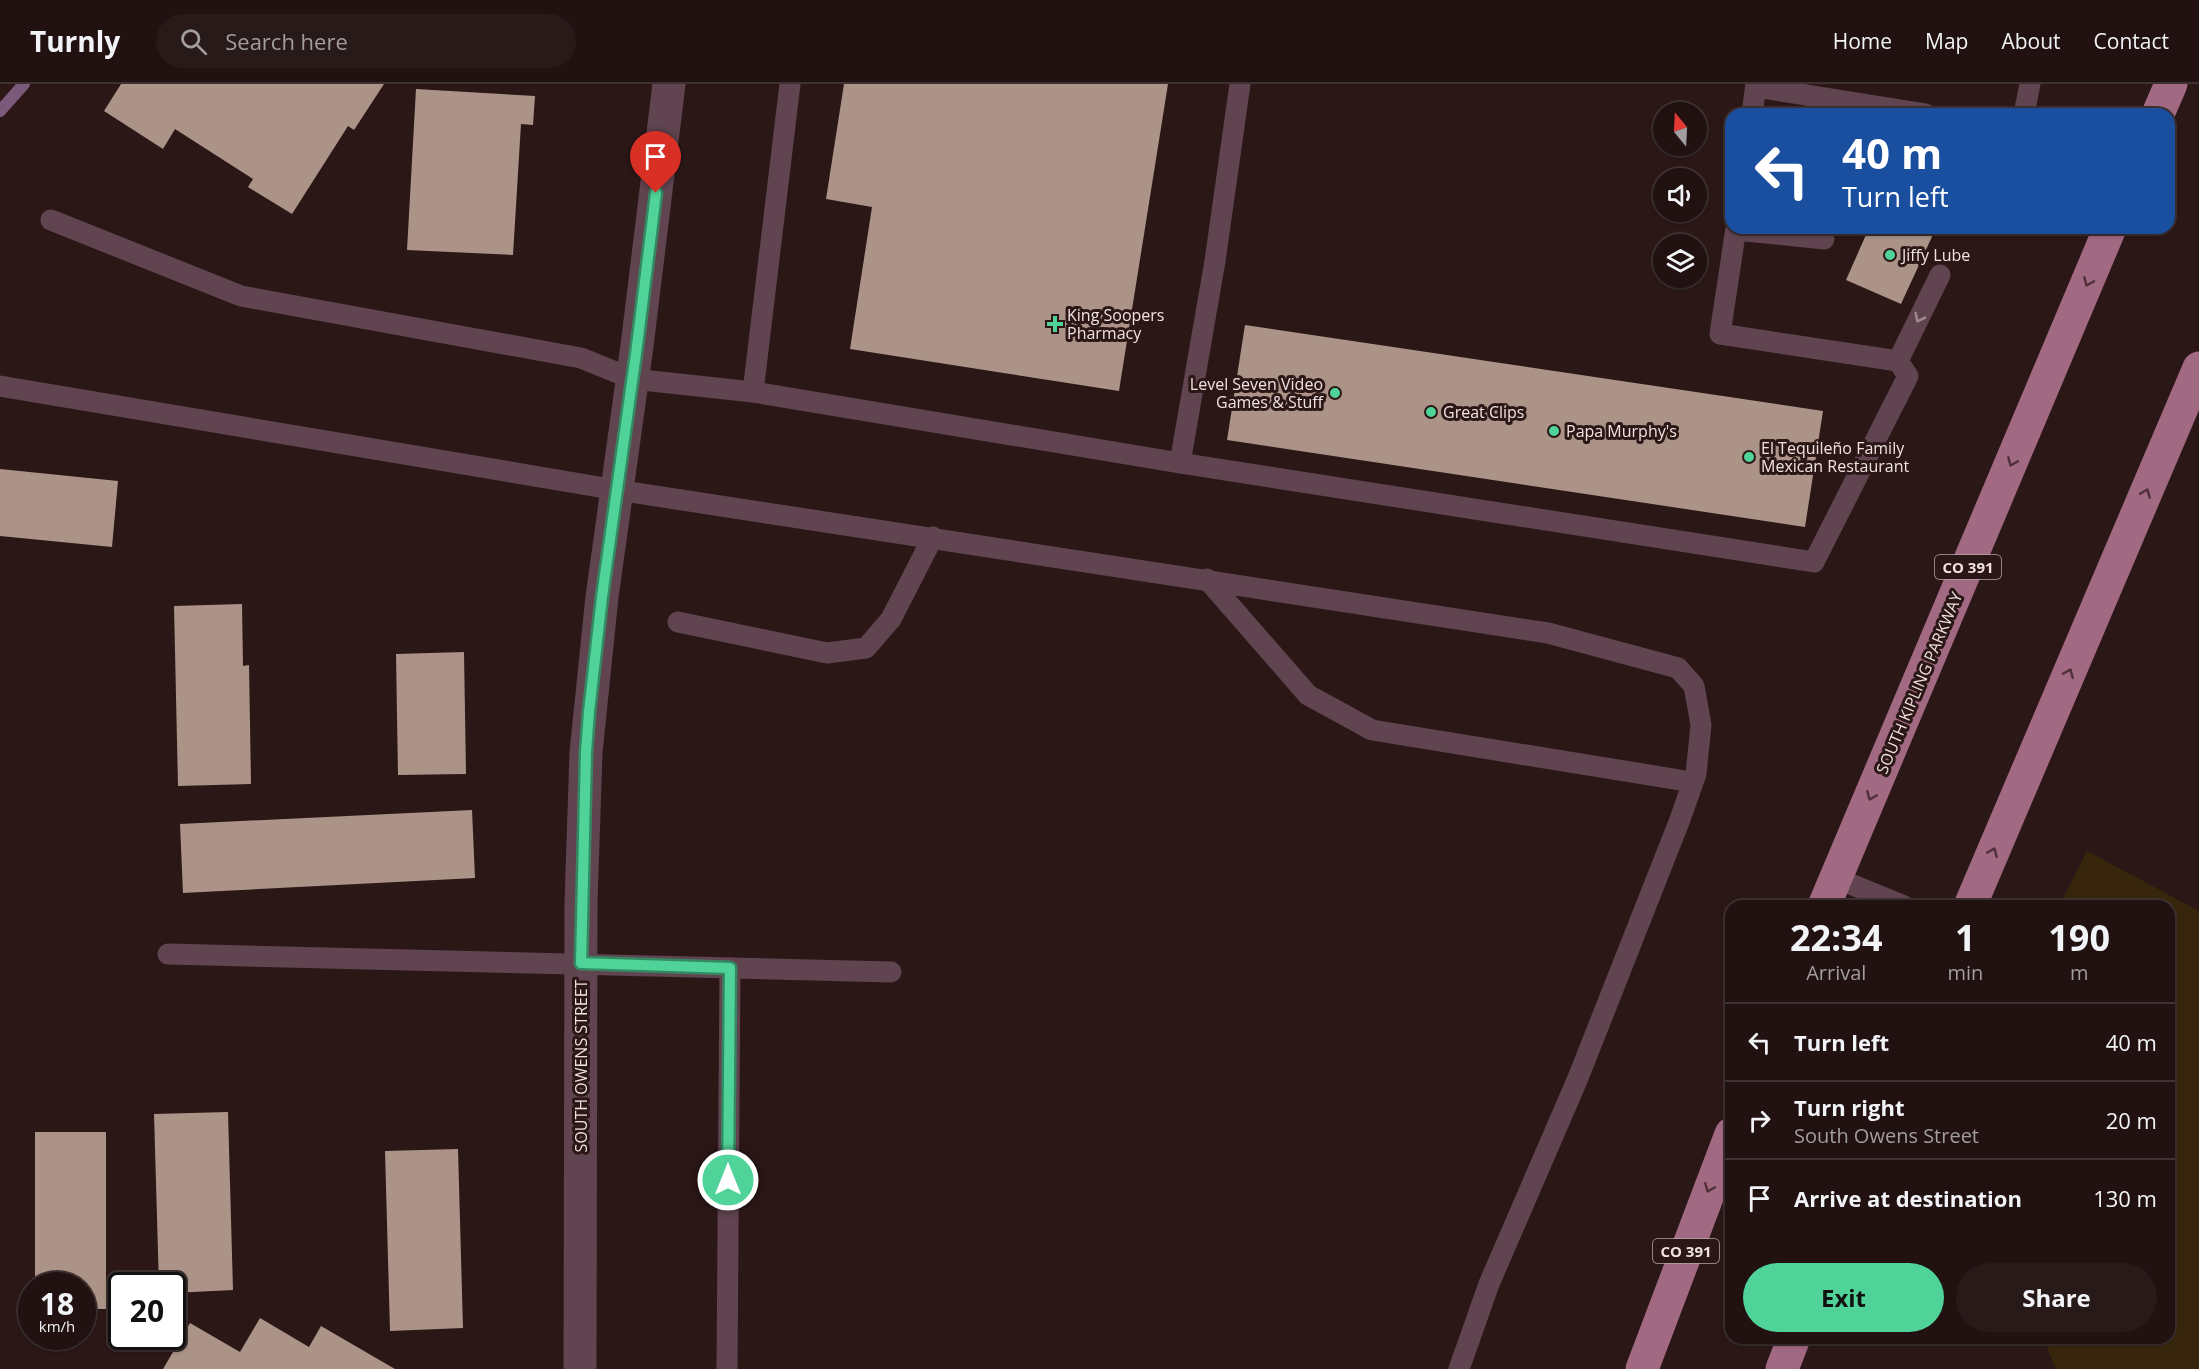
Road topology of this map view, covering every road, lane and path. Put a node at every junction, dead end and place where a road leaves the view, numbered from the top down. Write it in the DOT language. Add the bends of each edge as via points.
graph roads {
  1 [pos="669,84"];
  2 [pos="790,84"];
  3 [pos="1240,84"];
  4 [pos="2030,84"];
  5 [pos="2171,84"];
  6 [pos="1756,85"];
  7 [pos="1753,108"];
  8 [pos="1891,108"];
  9 [pos="2025,108"];
  10 [pos="2161,108"];
  11 [pos="51,220"];
  12 [pos="1735,234"];
  13 [pos="1780,234"];
  14 [pos="2107,234"];
  15 [pos="1824,239"];
  16 [pos="1940,275"];
  17 [pos="1898,361"];
  18 [pos="2199,368"];
  19 [pos="633,379"];
  20 [pos="0,386"];
  21 [pos="753,392"];
  22 [pos="1180,463"];
  23 [pos="617,490"];
  24 [pos="933,537"];
  25 [pos="1207,579"];
  26 [pos="678,622"];
  27 [pos="1692,782"];
  28 [pos="1830,892"];
  29 [pos="1872,900"];
  30 [pos="1973,900"];
  31 [pos="168,954"];
  32 [pos="581,963"];
  33 [pos="730,968"];
  34 [pos="891,972"];
  35 [pos="1725,1150"];
  36 [pos="1792,1344"];
  37 [pos="580,1369"];
  38 [pos="727,1369"];
  39 [pos="1459,1369"];
  40 [pos="1642,1369"];
  41 [pos="1782,1369"];
  1 -- 19 [label="street, SOUTH OWENS STREET"];
  2 -- 21 [label="lane"];
  3 -- 22 [label="lane"];
  4 -- 9 [label="lane"];
  5 -- 10 [label="main road"];
  6 -- 7 [label="lane"];
  6 -- 8 [label="lane"];
  11 -- 19 [label="lane" via="241,296 581,358"];
  12 -- 17 [label="lane" via="1720,334"];
  13 -- 15 [label="lane"];
  14 -- 28 [label="main road, SOUTH KIPLING PARKWAY / CO 391, one-way"];
  16 -- 17 [label="lane, one-way"];
  17 -- 22 [label="lane" via="1908,376 1814,562"];
  30 -- 18 [label="main road, one-way"];
  19 -- 21 [label="lane"];
  19 -- 23 [label="street, SOUTH OWENS STREET"];
  20 -- 23 [label="lane"];
  21 -- 22 [label="lane"];
  23 -- 24 [label="lane"];
  23 -- 32 [label="street, SOUTH OWENS STREET" via="586,752"];
  24 -- 25 [label="lane"];
  24 -- 26 [label="lane" via="891,619 866,648 827,653"];
  25 -- 27 [label="lane" via="1308,695 1372,730"];
  25 -- 27 [label="lane" via="1548,633 1678,668 1694,686 1701,725"];
  27 -- 39 [label="lane" via="1578,1078 1489,1284"];
  28 -- 29 [label="lane"];
  31 -- 32 [label="lane"];
  32 -- 33 [label="lane"];
  32 -- 37 [label="street, SOUTH OWENS STREET"];
  33 -- 34 [label="lane"];
  33 -- 38 [label="lane"];
  35 -- 40 [label="main road, CO 391, one-way"];
  36 -- 41 [label="main road"];
}
